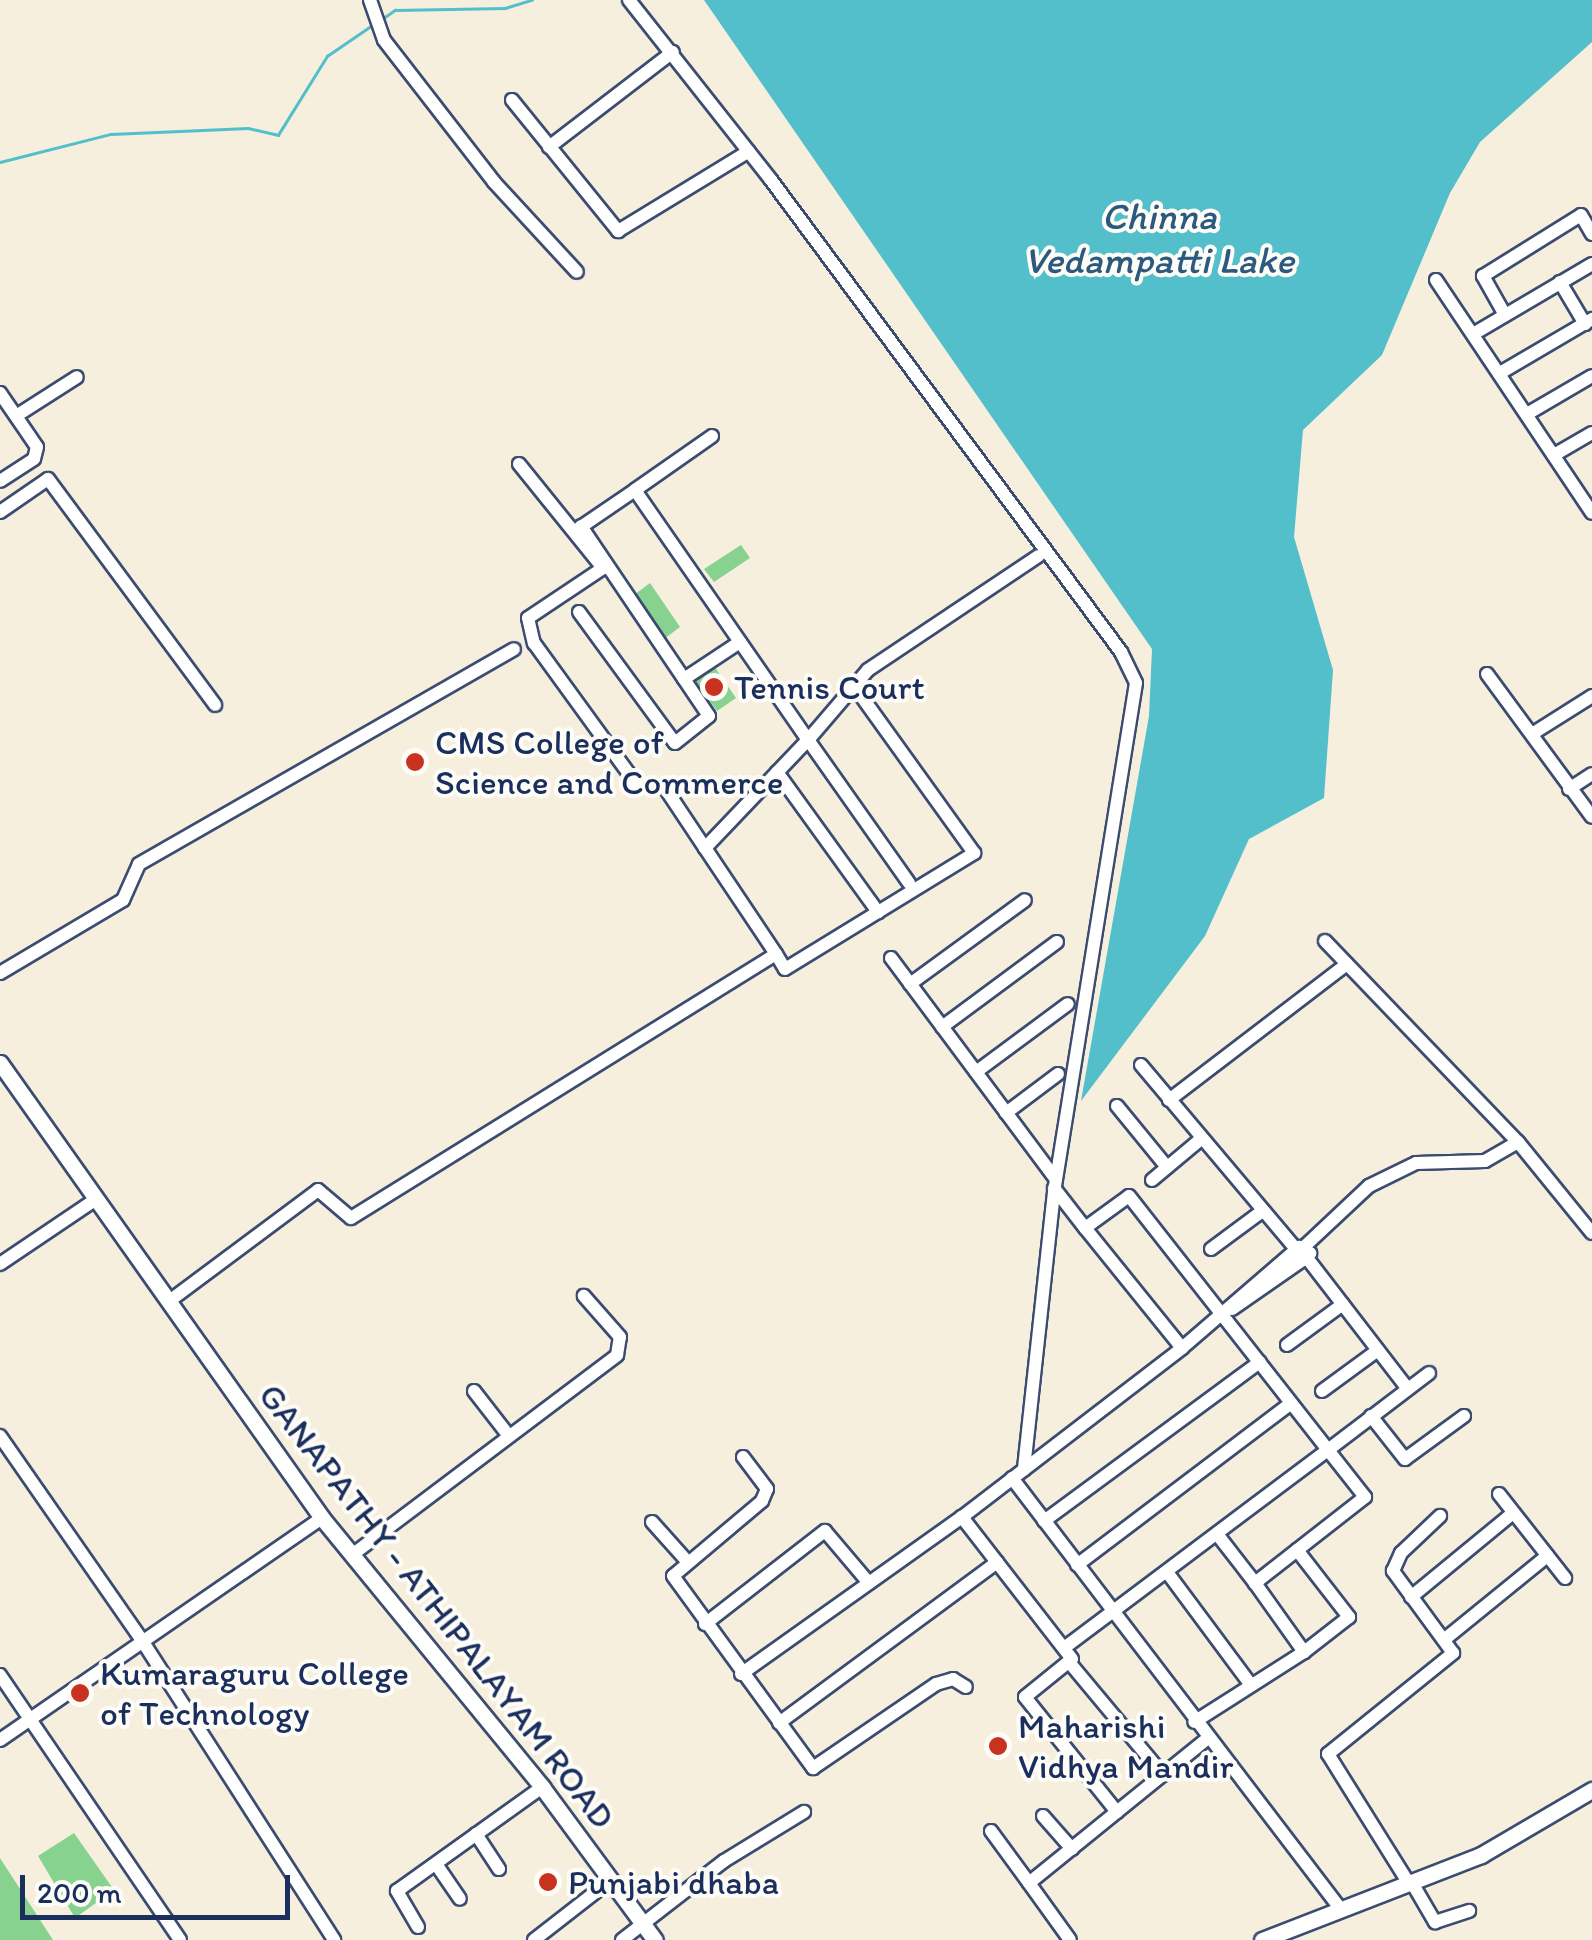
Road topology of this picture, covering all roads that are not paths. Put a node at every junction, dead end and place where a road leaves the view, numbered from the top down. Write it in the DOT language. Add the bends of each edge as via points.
graph roads {
  1 [pos="629,0"];
  2 [pos="371,6"];
  3 [pos="673,52"];
  4 [pos="512,100"];
  5 [pos="549,147"];
  6 [pos="749,151"];
  7 [pos="1592,234"];
  8 [pos="1592,264"];
  9 [pos="576,272"];
  10 [pos="1436,280"];
  11 [pos="1560,282"];
  12 [pos="1505,315"];
  13 [pos="1589,322"];
  14 [pos="1474,333"];
  15 [pos="1500,374"];
  16 [pos="1592,376"];
  17 [pos="77,377"];
  18 [pos="0,393"];
  19 [pos="9,412"];
  20 [pos="1527,414"];
  21 [pos="1592,432"];
  22 [pos="712,436"];
  23 [pos="1554,455"];
  24 [pos="519,464"];
  25 [pos="0,481"];
  26 [pos="635,490"];
  27 [pos="1589,503"];
  28 [pos="0,512"];
  29 [pos="577,529"];
  30 [pos="1038,556"];
  31 [pos="579,612"];
  32 [pos="740,642"];
  33 [pos="514,649"];
  34 [pos="1488,674"];
  35 [pos="684,679"];
  36 [pos="854,686"];
  37 [pos="1592,696"];
  38 [pos="216,705"];
  39 [pos="1532,734"];
  40 [pos="808,740"];
  41 [pos="777,772"];
  42 [pos="1592,774"];
  43 [pos="1570,789"];
  44 [pos="1592,818"];
  45 [pos="705,848"];
  46 [pos="909,883"];
  47 [pos="1025,900"];
  48 [pos="878,912"];
  49 [pos="1326,941"];
  50 [pos="1057,942"];
  51 [pos="776,954"];
  52 [pos="891,958"];
  53 [pos="1347,964"];
  54 [pos="0,973"];
  55 [pos="910,984"];
  56 [pos="1068,1004"];
  57 [pos="942,1027"];
  58 [pos="0,1063"];
  59 [pos="1141,1065"];
  60 [pos="976,1072"];
  61 [pos="1058,1074"];
  62 [pos="1170,1100"];
  63 [pos="1117,1106"];
  64 [pos="1006,1112"];
  65 [pos="1201,1138"];
  66 [pos="1518,1142"];
  67 [pos="1167,1167"];
  68 [pos="1152,1180"];
  69 [pos="1055,1183"];
  70 [pos="95,1200"];
  71 [pos="1261,1212"];
  72 [pos="1085,1228"];
  73 [pos="1592,1233"];
  74 [pos="1211,1249"];
  75 [pos="1302,1253"];
  76 [pos="0,1264"];
  77 [pos="584,1296"];
  78 [pos="168,1302"];
  79 [pos="1343,1304"];
  80 [pos="1220,1313"];
  81 [pos="1287,1346"];
  82 [pos="1182,1348"];
  83 [pos="1378,1350"];
  84 [pos="1260,1362"];
  85 [pos="1429,1373"];
  86 [pos="1407,1388"];
  87 [pos="474,1391"];
  88 [pos="1322,1391"];
  89 [pos="1291,1403"];
  90 [pos="1371,1416"];
  91 [pos="1464,1416"];
  92 [pos="0,1436"];
  93 [pos="509,1436"];
  94 [pos="1328,1450"];
  95 [pos="743,1456"];
  96 [pos="1024,1469"];
  97 [pos="1012,1478"];
  98 [pos="1499,1494"];
  99 [pos="1513,1513"];
  100 [pos="1440,1516"];
  101 [pos="962,1517"];
  102 [pos="322,1518"];
  103 [pos="1044,1521"];
  104 [pos="652,1522"];
  105 [pos="1217,1534"];
  106 [pos="1297,1550"];
  107 [pos="352,1555"];
  108 [pos="1547,1556"];
  109 [pos="686,1560"];
  110 [pos="997,1562"];
  111 [pos="1077,1565"];
  112 [pos="1167,1572"];
  113 [pos="1565,1578"];
  114 [pos="869,1583"];
  115 [pos="1255,1583"];
  116 [pos="1410,1597"];
  117 [pos="1113,1613"];
  118 [pos="705,1624"];
  119 [pos="1445,1640"];
  120 [pos="143,1642"];
  121 [pos="1064,1648"];
  122 [pos="1304,1652"];
  123 [pos="1069,1662"];
  124 [pos="742,1674"];
  125 [pos="0,1675"];
  126 [pos="1251,1686"];
  127 [pos="966,1687"];
  128 [pos="30,1719"];
  129 [pos="1194,1722"];
  130 [pos="779,1723"];
  131 [pos="0,1740"];
  132 [pos="1207,1740"];
  133 [pos="1163,1775"];
  134 [pos="542,1787"];
  135 [pos="1592,1790"];
  136 [pos="804,1812"];
  137 [pos="1117,1812"];
  138 [pos="1043,1816"];
  139 [pos="991,1831"];
  140 [pos="476,1834"];
  141 [pos="1072,1848"];
  142 [pos="436,1864"];
  143 [pos="500,1869"];
  144 [pos="610,1880"];
  145 [pos="1409,1881"];
  146 [pos="1028,1883"];
  147 [pos="460,1898"];
  148 [pos="1339,1907"];
  149 [pos="1469,1911"];
  150 [pos="643,1923"];
  151 [pos="418,1927"];
  152 [pos="180,1940"];
  153 [pos="334,1940"];
  154 [pos="534,1940"];
  155 [pos="622,1940"];
  156 [pos="655,1940"];
  157 [pos="1070,1940"];
  158 [pos="1262,1940"];
  1 -- 3 [label="street"];
  2 -- 9 [label="street" via="384,40 494,182"];
  3 -- 5 [label="street"];
  3 -- 6 [label="street"];
  4 -- 5 [label="street"];
  5 -- 6 [label="street" via="618,231"];
  6 -- 69 [label="street" via="1120,652 1136,683"];
  7 -- 12 [label="street" via="1581,215 1483,276"];
  8 -- 11 [label="street"];
  10 -- 14 [label="street"];
  11 -- 12 [label="street"];
  11 -- 13 [label="street"];
  12 -- 14 [label="street"];
  13 -- 15 [label="street"];
  14 -- 15 [label="street"];
  15 -- 20 [label="street"];
  16 -- 20 [label="street"];
  17 -- 19 [label="street"];
  18 -- 19 [label="street"];
  19 -- 25 [label="street" via="36,454"];
  20 -- 23 [label="street"];
  21 -- 23 [label="street"];
  22 -- 26 [label="street"];
  23 -- 27 [label="street"];
  24 -- 29 [label="street"];
  26 -- 29 [label="street"];
  26 -- 32 [label="street"];
  28 -- 38 [label="street" via="48,478"];
  29 -- 35 [label="street"];
  29 -- 45 [label="street" via="603,568 528,618 534,643 638,786 662,785"];
  30 -- 36 [label="street"];
  31 -- 35 [label="street" via="675,743 709,716"];
  32 -- 35 [label="street"];
  32 -- 40 [label="street"];
  33 -- 54 [label="street" via="139,864 124,900"];
  34 -- 39 [label="street"];
  36 -- 40 [label="street"];
  36 -- 48 [label="street" via="974,854"];
  37 -- 39 [label="street"];
  39 -- 43 [label="street"];
  40 -- 41 [label="street"];
  40 -- 46 [label="street"];
  41 -- 45 [label="street"];
  41 -- 48 [label="street"];
  42 -- 43 [label="street"];
  43 -- 44 [label="street"];
  45 -- 51 [label="street"];
  47 -- 55 [label="street"];
  48 -- 51 [label="street" via="786,970"];
  49 -- 53 [label="street"];
  50 -- 57 [label="street"];
  51 -- 78 [label="street" via="351,1218 318,1190"];
  52 -- 55 [label="street"];
  53 -- 62 [label="street"];
  53 -- 66 [label="street"];
  55 -- 57 [label="street"];
  56 -- 60 [label="street"];
  57 -- 60 [label="street"];
  58 -- 70 [label="main road, GANAPATHY - ATHIPALAYAM ROAD"];
  59 -- 62 [label="street"];
  60 -- 64 [label="street"];
  61 -- 64 [label="street"];
  62 -- 65 [label="street"];
  63 -- 67 [label="street"];
  64 -- 69 [label="street"];
  65 -- 67 [label="street"];
  65 -- 71 [label="street"];
  66 -- 73 [label="street"];
  66 -- 75 [label="street" via="1486,1161 1416,1164 1369,1186"];
  67 -- 68 [label="street"];
  69 -- 72 [label="street"];
  69 -- 96 [label="street"];
  70 -- 76 [label="street"];
  70 -- 78 [label="main road, GANAPATHY - ATHIPALAYAM ROAD"];
  71 -- 74 [label="street"];
  71 -- 75 [label="street"];
  72 -- 80 [label="street" via="1129,1196"];
  72 -- 82 [label="street"];
  75 -- 79 [label="street"];
  75 -- 80 [label="street"];
  77 -- 93 [label="street" via="622,1348"];
  78 -- 102 [label="main road, GANAPATHY - ATHIPALAYAM ROAD"];
  79 -- 81 [label="street"];
  79 -- 83 [label="street"];
  80 -- 82 [label="street"];
  80 -- 84 [label="street"];
  82 -- 96 [label="street"];
  83 -- 86 [label="street"];
  83 -- 88 [label="street"];
  84 -- 89 [label="street"];
  84 -- 103 [label="street"];
  85 -- 86 [label="street"];
  86 -- 90 [label="street"];
  87 -- 93 [label="street"];
  89 -- 94 [label="street"];
  89 -- 111 [label="street"];
  90 -- 91 [label="street" via="1405,1460"];
  90 -- 94 [label="street"];
  92 -- 120 [label="street"];
  93 -- 107 [label="street"];
  94 -- 105 [label="street"];
  94 -- 106 [label="street" via="1365,1497"];
  95 -- 109 [label="street" via="767,1489 762,1501"];
  96 -- 97 [label="street"];
  97 -- 101 [label="street"];
  97 -- 103 [label="street"];
  98 -- 99 [label="street"];
  99 -- 108 [label="street"];
  99 -- 116 [label="street"];
  100 -- 116 [label="street" via="1393,1566"];
  101 -- 110 [label="street"];
  101 -- 114 [label="street"];
  102 -- 107 [label="main road, GANAPATHY - ATHIPALAYAM ROAD"];
  102 -- 120 [label="street"];
  103 -- 111 [label="street"];
  104 -- 109 [label="street"];
  105 -- 112 [label="street"];
  105 -- 115 [label="street"];
  106 -- 115 [label="street"];
  106 -- 122 [label="street" via="1349,1617"];
  107 -- 134 [label="main road, GANAPATHY - ATHIPALAYAM ROAD"];
  108 -- 113 [label="street"];
  108 -- 119 [label="street"];
  109 -- 118 [label="street" via="673,1576"];
  110 -- 121 [label="street"];
  110 -- 130 [label="street"];
  111 -- 117 [label="street"];
  112 -- 117 [label="street"];
  112 -- 126 [label="street"];
  114 -- 118 [label="street" via="825,1531"];
  114 -- 124 [label="street"];
  115 -- 122 [label="street"];
  116 -- 119 [label="street"];
  117 -- 121 [label="street"];
  117 -- 129 [label="street"];
  118 -- 124 [label="street"];
  119 -- 145 [label="street" via="1452,1654 1428,1679 1328,1754"];
  120 -- 128 [label="street"];
  120 -- 153 [label="street"];
  121 -- 123 [label="street"];
  122 -- 126 [label="street"];
  123 -- 133 [label="street"];
  123 -- 137 [label="street" via="1025,1697"];
  124 -- 130 [label="street"];
  125 -- 128 [label="street"];
  126 -- 129 [label="street"];
  127 -- 130 [label="street" via="952,1678 936,1684 813,1768"];
  128 -- 131 [label="street"];
  128 -- 152 [label="street"];
  129 -- 132 [label="street"];
  132 -- 133 [label="street"];
  132 -- 148 [label="street"];
  133 -- 137 [label="street"];
  134 -- 140 [label="street"];
  134 -- 144 [label="main road, GANAPATHY - ATHIPALAYAM ROAD"];
  135 -- 145 [label="main road" via="1481,1855"];
  136 -- 150 [label="street"];
  137 -- 141 [label="street"];
  138 -- 141 [label="street"];
  139 -- 146 [label="street"];
  140 -- 142 [label="street"];
  140 -- 143 [label="street"];
  141 -- 146 [label="street"];
  142 -- 147 [label="street"];
  142 -- 151 [label="street" via="397,1891"];
  144 -- 150 [label="main road, GANAPATHY - ATHIPALAYAM ROAD"];
  144 -- 154 [label="street"];
  145 -- 148 [label="main road"];
  145 -- 149 [label="street" via="1432,1920"];
  146 -- 157 [label="street"];
  148 -- 158 [label="main road"];
  150 -- 155 [label="street"];
  150 -- 156 [label="main road, GANAPATHY - ATHIPALAYAM ROAD"];
}
